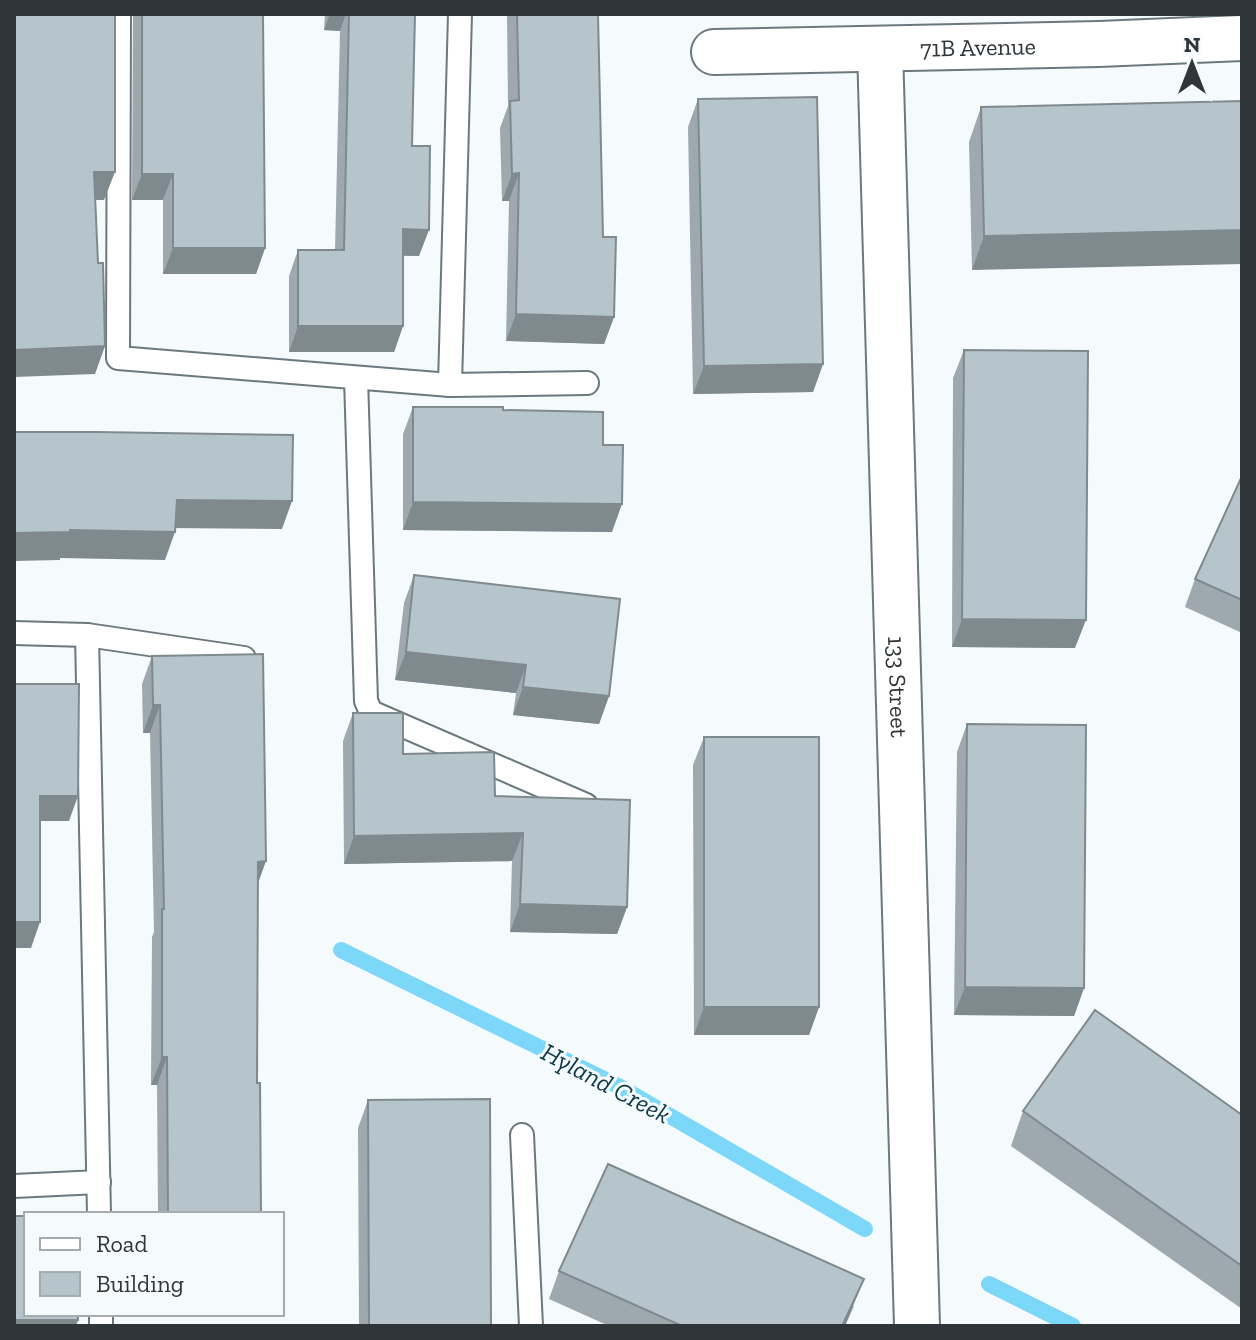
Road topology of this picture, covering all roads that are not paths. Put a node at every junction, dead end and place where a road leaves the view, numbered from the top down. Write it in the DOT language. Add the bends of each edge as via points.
graph roads {
  1 [pos="119,14"];
  2 [pos="460,14"];
  3 [pos="1242,38"];
  4 [pos="880,49"];
  5 [pos="714,52"];
  6 [pos="356,378"];
  7 [pos="587,383"];
  8 [pos="450,385"];
  9 [pos="14,633"];
  10 [pos="87,635"];
  11 [pos="244,658"];
  12 [pos="586,805"];
  13 [pos="522,1135"];
  14 [pos="99,1182"];
  15 [pos="14,1186"];
  16 [pos="99,1212"];
  17 [pos="531,1326"];
  18 [pos="917,1326"];
  1 -- 6 [label="lane" via="118,358"];
  2 -- 8 [label="lane"];
  3 -- 4 [label="street, 71B Avenue"];
  4 -- 5 [label="street, 71B Avenue"];
  4 -- 18 [label="street, 133 Street"];
  6 -- 8 [label="lane"];
  6 -- 12 [label="lane" via="366,701 371,712"];
  7 -- 8 [label="lane"];
  9 -- 10 [label="lane"];
  10 -- 11 [label="lane"];
  10 -- 14 [label="lane"];
  13 -- 17 [label="lane"];
  14 -- 15 [label="lane"];
  14 -- 16 [label="lane"];
}
